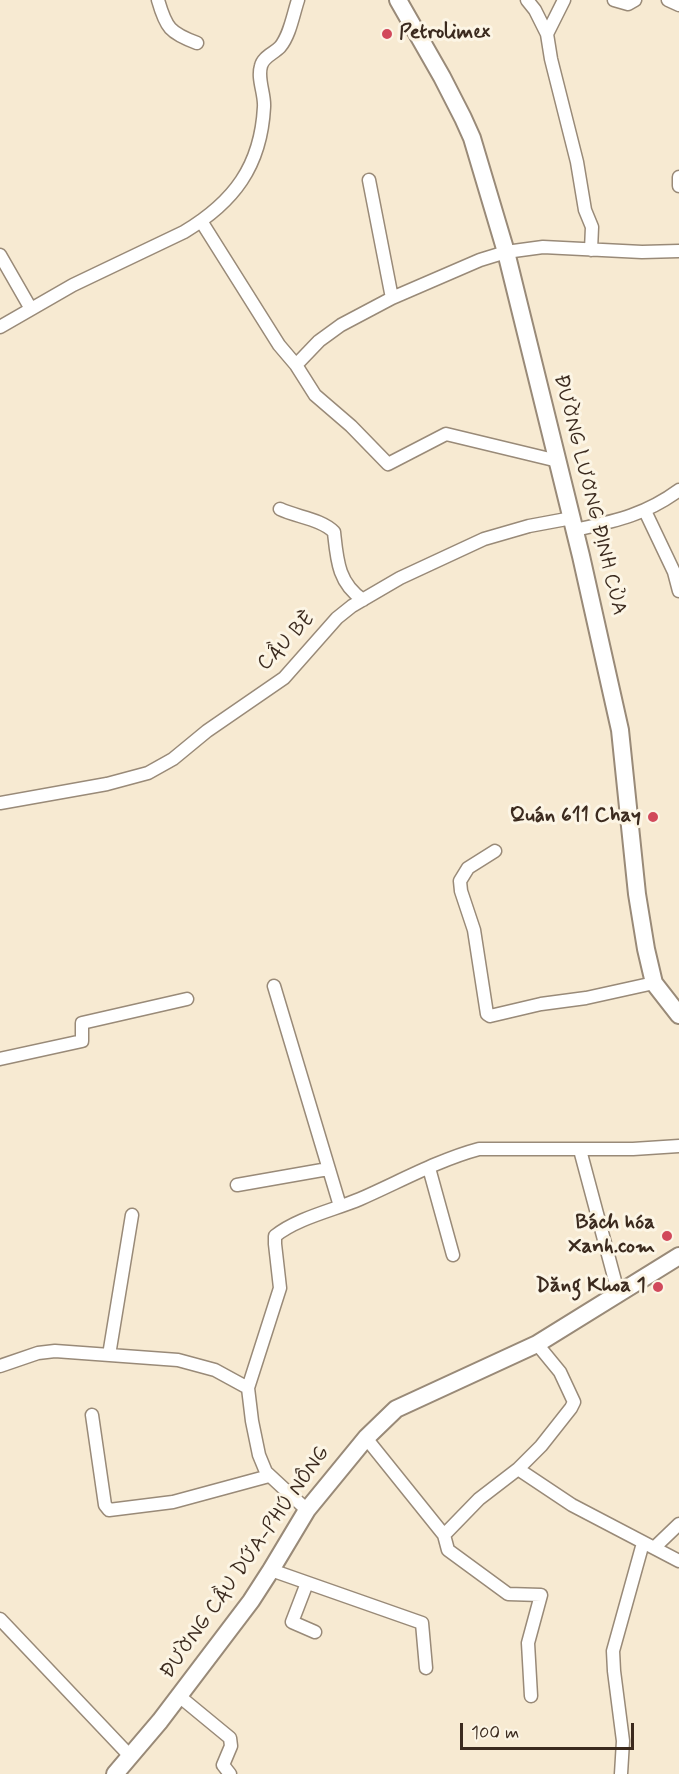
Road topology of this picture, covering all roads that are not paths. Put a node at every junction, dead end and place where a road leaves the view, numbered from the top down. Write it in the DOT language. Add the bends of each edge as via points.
graph roads {
  1 [pos="158,0"];
  2 [pos="298,0"];
  3 [pos="398,0"];
  4 [pos="527,0"];
  5 [pos="564,0"];
  6 [pos="614,0"];
  7 [pos="635,0"];
  8 [pos="669,0"];
  9 [pos="679,5"];
  10 [pos="547,34"];
  11 [pos="197,43"];
  12 [pos="679,177"];
  13 [pos="369,180"];
  14 [pos="679,186"];
  15 [pos="201,221"];
  16 [pos="591,250"];
  17 [pos="679,251"];
  18 [pos="506,252"];
  19 [pos="0,255"];
  20 [pos="392,298"];
  21 [pos="31,309"];
  22 [pos="0,327"];
  23 [pos="296,365"];
  24 [pos="558,461"];
  25 [pos="679,490"];
  26 [pos="280,509"];
  27 [pos="645,511"];
  28 [pos="573,524"];
  29 [pos="679,591"];
  30 [pos="363,600"];
  31 [pos="0,803"];
  32 [pos="495,850"];
  33 [pos="654,983"];
  34 [pos="274,986"];
  35 [pos="187,999"];
  36 [pos="679,1015"];
  37 [pos="0,1059"];
  38 [pos="679,1146"];
  39 [pos="580,1150"];
  40 [pos="328,1168"];
  41 [pos="429,1168"];
  42 [pos="237,1185"];
  43 [pos="340,1206"];
  44 [pos="132,1215"];
  45 [pos="453,1255"];
  46 [pos="679,1256"];
  47 [pos="618,1292"];
  48 [pos="537,1344"];
  49 [pos="109,1355"];
  50 [pos="0,1366"];
  51 [pos="248,1388"];
  52 [pos="92,1415"];
  53 [pos="366,1438"];
  54 [pos="518,1469"];
  55 [pos="269,1476"];
  56 [pos="307,1510"];
  57 [pos="679,1524"];
  58 [pos="444,1535"];
  59 [pos="649,1545"];
  60 [pos="679,1561"];
  61 [pos="271,1570"];
  62 [pos="307,1583"];
  63 [pos="0,1619"];
  64 [pos="315,1632"];
  65 [pos="426,1668"];
  66 [pos="179,1696"];
  67 [pos="531,1696"];
  68 [pos="130,1756"];
  69 [pos="115,1774"];
  70 [pos="230,1774"];
  71 [pos="621,1774"];
  1 -- 11 [label="street" via="163,18 176,35"];
  2 -- 15 [label="street" via="285,38 260,69 263,114 252,163 227,199"];
  3 -- 18 [label="street, ĐƯỜNG LƯƠNG ĐỊNH CỦA" via="463,118"];
  4 -- 10 [label="street"];
  5 -- 10 [label="street"];
  6 -- 7 [label="street" via="628,4"];
  8 -- 9 [label="street"];
  10 -- 16 [label="street" via="592,227"];
  12 -- 14 [label="street"];
  13 -- 20 [label="street"];
  15 -- 21 [label="street"];
  15 -- 23 [label="street" via="279,345"];
  16 -- 17 [label="street"];
  16 -- 18 [label="street" via="543,247"];
  18 -- 20 [label="street"];
  18 -- 24 [label="street, ĐƯỜNG LƯƠNG ĐỊNH CỦA"];
  19 -- 21 [label="street"];
  20 -- 23 [label="street" via="341,325"];
  21 -- 22 [label="street"];
  23 -- 24 [label="street" via="315,395 388,464 446,434"];
  24 -- 28 [label="street, ĐƯỜNG LƯƠNG ĐỊNH CỦA"];
  25 -- 27 [label="street, CẦU BÈ"];
  26 -- 30 [label="street" via="334,532 342,578"];
  27 -- 28 [label="street, CẦU BÈ"];
  27 -- 29 [label="street"];
  28 -- 30 [label="street, CẦU BÈ" via="529,526 484,539"];
  28 -- 33 [label="street, ĐƯỜNG LƯƠNG ĐỊNH CỦA" via="621,730 637,894"];
  30 -- 31 [label="street, CẦU BÈ" via="337,618 284,678 162,766 107,784"];
  32 -- 33 [label="street" via="468,868 460,881 474,930 487,1014"];
  33 -- 36 [label="street, ĐƯỜNG LƯƠNG ĐỊNH CỦA"];
  34 -- 40 [label="street"];
  35 -- 37 [label="street" via="82,1023 82,1041"];
  38 -- 39 [label="street"];
  39 -- 41 [label="street" via="479,1149"];
  39 -- 47 [label="street"];
  40 -- 42 [label="street"];
  40 -- 43 [label="street"];
  41 -- 43 [label="street"];
  41 -- 45 [label="street"];
  43 -- 51 [label="street" via="275,1236 280,1288"];
  44 -- 49 [label="street"];
  46 -- 47 [label="street, ĐƯỜNG CẦU DỨA-PHÚ NÔNG"];
  47 -- 48 [label="street, ĐƯỜNG CẦU DỨA-PHÚ NÔNG"];
  48 -- 53 [label="street, ĐƯỜNG CẦU DỨA-PHÚ NÔNG" via="396,1409"];
  48 -- 54 [label="street" via="560,1372 574,1402"];
  49 -- 50 [label="street" via="46,1352"];
  49 -- 51 [label="street" via="196,1364"];
  51 -- 55 [label="street" via="255,1441"];
  52 -- 55 [label="street" via="105,1505 109,1510 173,1502"];
  53 -- 56 [label="street, ĐƯỜNG CẦU DỨA-PHÚ NÔNG"];
  53 -- 58 [label="street"];
  54 -- 58 [label="street" via="479,1499"];
  54 -- 59 [label="street" via="555,1494"];
  55 -- 56 [label="street"];
  56 -- 61 [label="street, ĐƯỜNG CẦU DỨA-PHÚ NÔNG"];
  57 -- 59 [label="street"];
  58 -- 67 [label="street" via="448,1550 508,1594 542,1595 528,1643"];
  59 -- 60 [label="street"];
  59 -- 71 [label="street" via="614,1652 623,1741"];
  61 -- 62 [label="street"];
  61 -- 66 [label="street, ĐƯỜNG CẦU DỨA-PHÚ NÔNG"];
  62 -- 64 [label="street" via="291,1622"];
  62 -- 65 [label="street" via="422,1623"];
  63 -- 68 [label="street"];
  66 -- 68 [label="street, ĐƯỜNG CẦU DỨA-PHÚ NÔNG"];
  66 -- 70 [label="street" via="230,1738 223,1765"];
  68 -- 69 [label="street, ĐƯỜNG CẦU DỨA-PHÚ NÔNG"];
}
